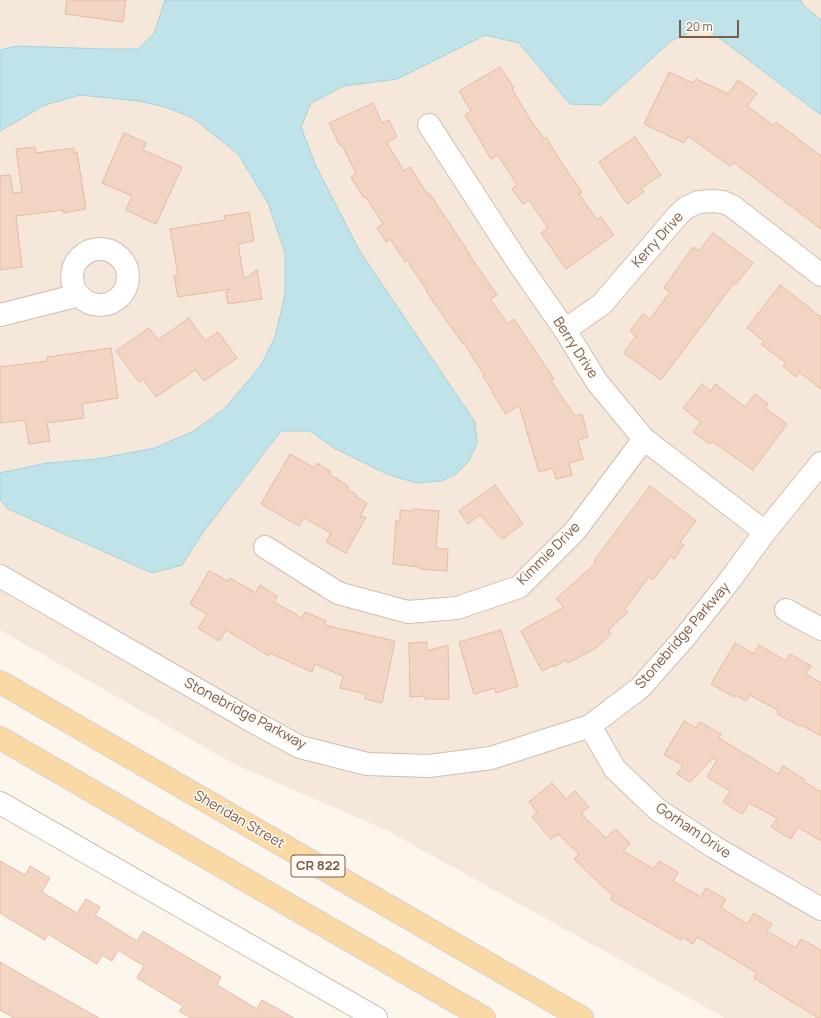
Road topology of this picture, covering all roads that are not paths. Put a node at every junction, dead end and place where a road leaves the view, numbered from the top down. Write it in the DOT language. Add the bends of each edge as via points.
graph roads {
  1 [pos="429,125"];
  2 [pos="821,275"];
  3 [pos="79,295"];
  4 [pos="0,315"];
  5 [pos="565,330"];
  6 [pos="644,439"];
  7 [pos="821,463"];
  8 [pos="764,532"];
  9 [pos="265,547"];
  10 [pos="0,576"];
  11 [pos="786,610"];
  12 [pos="821,629"];
  13 [pos="0,682"];
  14 [pos="590,726"];
  15 [pos="0,738"];
  16 [pos="0,803"];
  17 [pos="821,909"];
  18 [pos="376,1018"];
  19 [pos="484,1018"];
  20 [pos="582,1018"];
  1 -- 5 [label="street, Berry Drive"];
  2 -- 5 [label="street, Kerry Drive" via="732,206 723,202 699,202 678,214 602,304"];
  3 -- 4 [label="street"];
  5 -- 6 [label="street, Berry Drive" via="597,382"];
  6 -- 8 [label="street, Berry Drive"];
  6 -- 9 [label="street, Kimmie Drive" via="575,531 519,587 457,608 408,612 338,592"];
  7 -- 8 [label="street, Stonebridge Parkway"];
  8 -- 14 [label="street, Stonebridge Parkway" via="685,637 641,687"];
  10 -- 14 [label="street, Stonebridge Parkway" via="300,747 368,764 429,766 491,758"];
  11 -- 12 [label="street"];
  13 -- 20 [label="main road, Sheridan Street / CR 822"];
  14 -- 17 [label="street, Gorham Drive" via="615,770 658,810 714,847"];
  15 -- 19 [label="main road"];
  16 -- 18 [label="street"];
}
